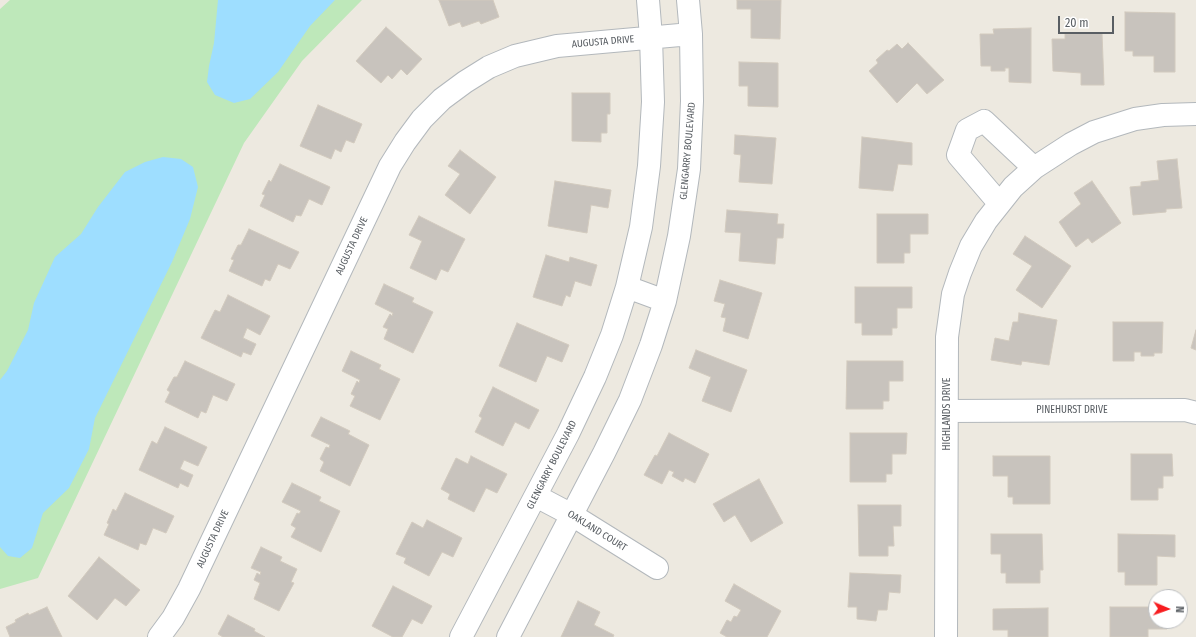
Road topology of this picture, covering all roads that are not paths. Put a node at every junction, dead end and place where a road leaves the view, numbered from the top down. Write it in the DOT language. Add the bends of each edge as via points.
graph roads {
  1 [pos="648,0"];
  2 [pos="688,0"];
  3 [pos="691,34"];
  4 [pos="651,37"];
  5 [pos="1196,114"];
  6 [pos="1034,168"];
  7 [pos="999,203"];
  8 [pos="627,287"];
  9 [pos="665,301"];
  10 [pos="947,411"];
  11 [pos="1196,413"];
  12 [pos="536,496"];
  13 [pos="572,515"];
  14 [pos="657,568"];
  15 [pos="159,637"];
  16 [pos="462,637"];
  17 [pos="508,637"];
  18 [pos="946,637"];
  1 -- 4 [label="street, GLENGARRY BOULEVARD"];
  2 -- 3 [label="street, GLENGARRY BOULEVARD"];
  3 -- 4 [label="street, AUGUSTA DRIVE"];
  3 -- 9 [label="street, GLENGARRY BOULEVARD" via="689,168 679,236"];
  4 -- 8 [label="street, GLENGARRY BOULEVARD" via="652,102 649,166 641,227"];
  4 -- 15 [label="street, AUGUSTA DRIVE" via="557,46 515,56 489,67 465,82 442,99 422,119 390,166 189,589"];
  5 -- 6 [label="street, HIGHLANDS DRIVE" via="1163,115 1114,125 1071,144"];
  6 -- 7 [label="street, HIGHLANDS DRIVE"];
  6 -- 7 [label="street" via="984,121 966,130 958,155"];
  7 -- 10 [label="street, HIGHLANDS DRIVE" via="971,246 953,294 947,337"];
  8 -- 9 [label="street"];
  8 -- 12 [label="street, GLENGARRY BOULEVARD" via="595,378"];
  9 -- 13 [label="street, GLENGARRY BOULEVARD" via="630,400"];
  10 -- 11 [label="street, PINEHURST DRIVE" via="1185,410"];
  10 -- 18 [label="street, HIGHLANDS DRIVE"];
  12 -- 13 [label="street, OAKLAND COURT"];
  12 -- 16 [label="street, GLENGARRY BOULEVARD"];
  13 -- 14 [label="street, OAKLAND COURT"];
  13 -- 17 [label="street, GLENGARRY BOULEVARD"];
}
